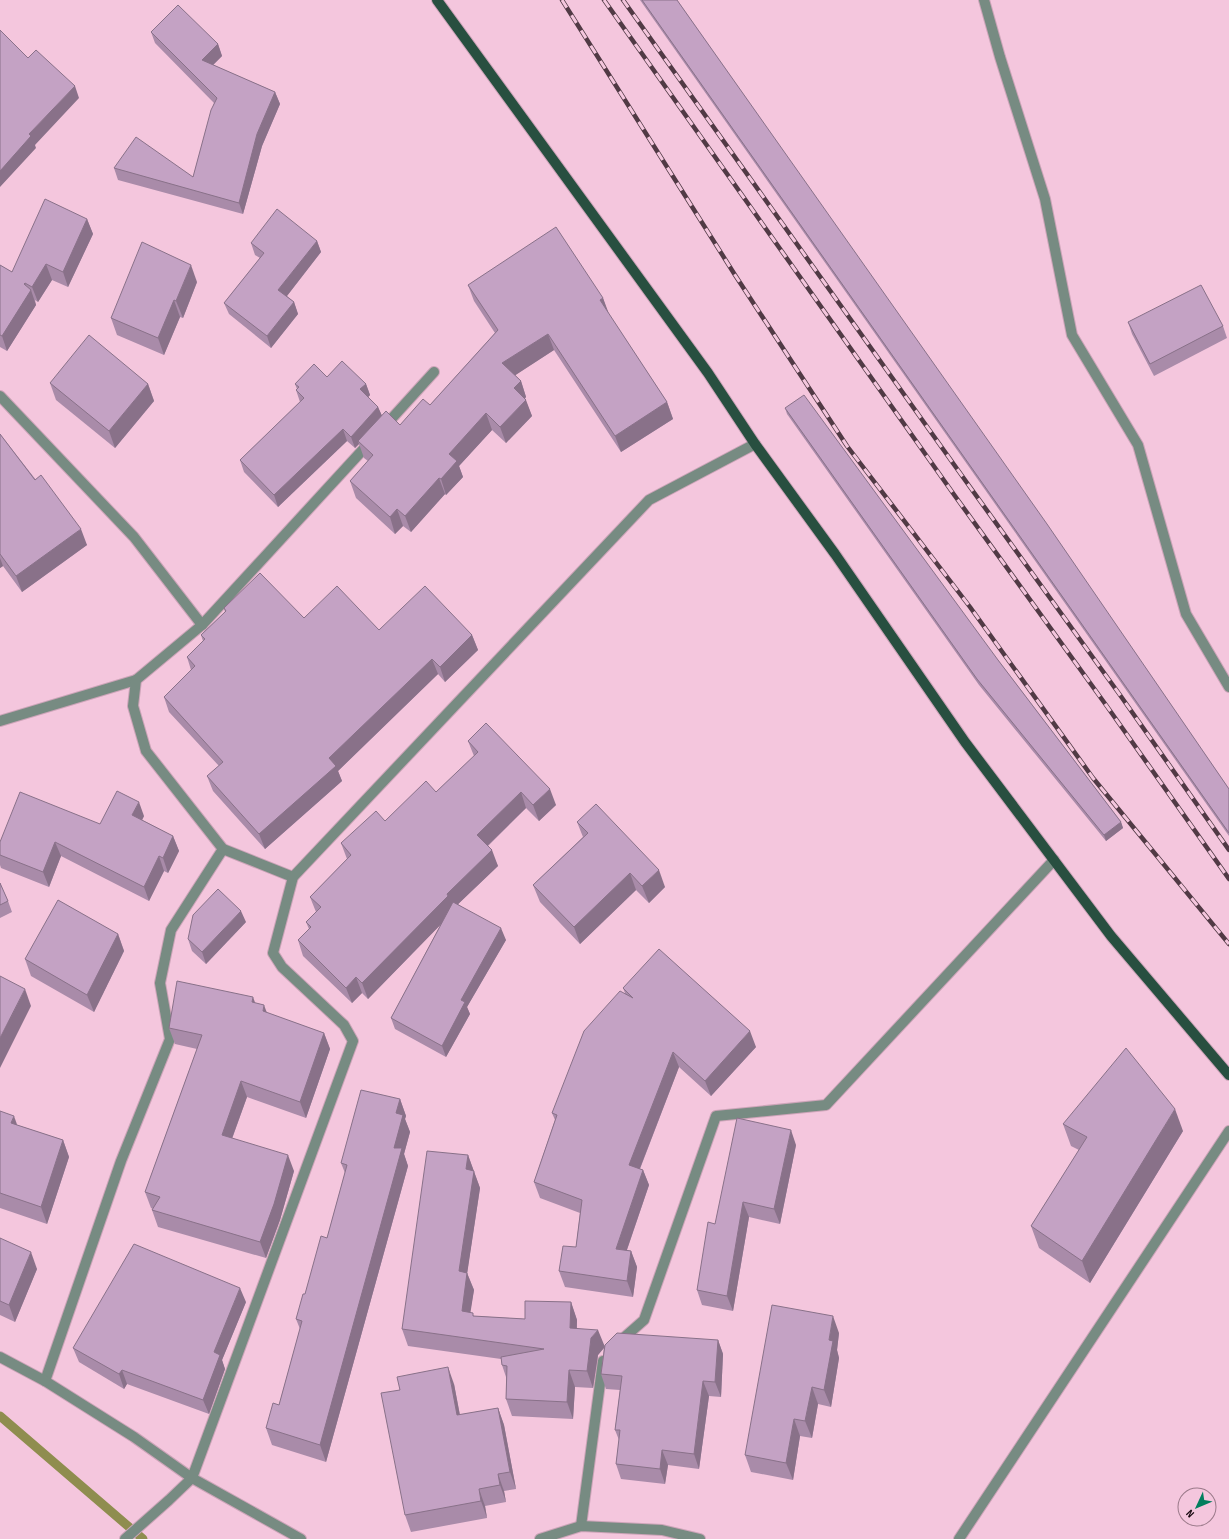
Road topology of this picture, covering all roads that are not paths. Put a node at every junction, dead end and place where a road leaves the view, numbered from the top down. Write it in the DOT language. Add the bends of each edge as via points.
graph roads {
  1 [pos="437,0"];
  2 [pos="984,0"];
  3 [pos="434,372"];
  4 [pos="0,396"];
  5 [pos="755,444"];
  6 [pos="202,625"];
  7 [pos="136,680"];
  8 [pos="1229,687"];
  9 [pos="0,721"];
  10 [pos="223,849"];
  11 [pos="1054,860"];
  12 [pos="293,877"];
  13 [pos="1229,1075"];
  14 [pos="1229,1131"];
  15 [pos="0,1357"];
  16 [pos="45,1381"];
  17 [pos="192,1478"];
  18 [pos="581,1526"];
  19 [pos="124,1539"];
  20 [pos="300,1539"];
  21 [pos="540,1539"];
  22 [pos="700,1539"];
  23 [pos="959,1539"];
  1 -- 5 [label="main road" via="708,373"];
  2 -- 8 [label="street" via="1045,199 1072,335 1138,445 1186,614"];
  3 -- 6 [label="street"];
  4 -- 6 [label="street" via="134,537"];
  5 -- 11 [label="main road" via="835,554 965,742"];
  5 -- 12 [label="street" via="649,500"];
  6 -- 7 [label="street"];
  7 -- 9 [label="street"];
  7 -- 10 [label="street" via="133,706 146,751"];
  10 -- 12 [label="street"];
  10 -- 16 [label="street" via="171,930 160,983 170,1039 121,1161"];
  11 -- 13 [label="main road" via="1111,936"];
  11 -- 18 [label="street" via="826,1106 716,1116 644,1320 604,1356"];
  12 -- 17 [label="street" via="273,953 282,967 344,1025 353,1041"];
  14 -- 23 [label="street"];
  15 -- 16 [label="street"];
  16 -- 17 [label="street" via="134,1437"];
  17 -- 19 [label="street"];
  17 -- 20 [label="street"];
  18 -- 21 [label="street"];
  18 -- 22 [label="street" via="662,1530"];
}
